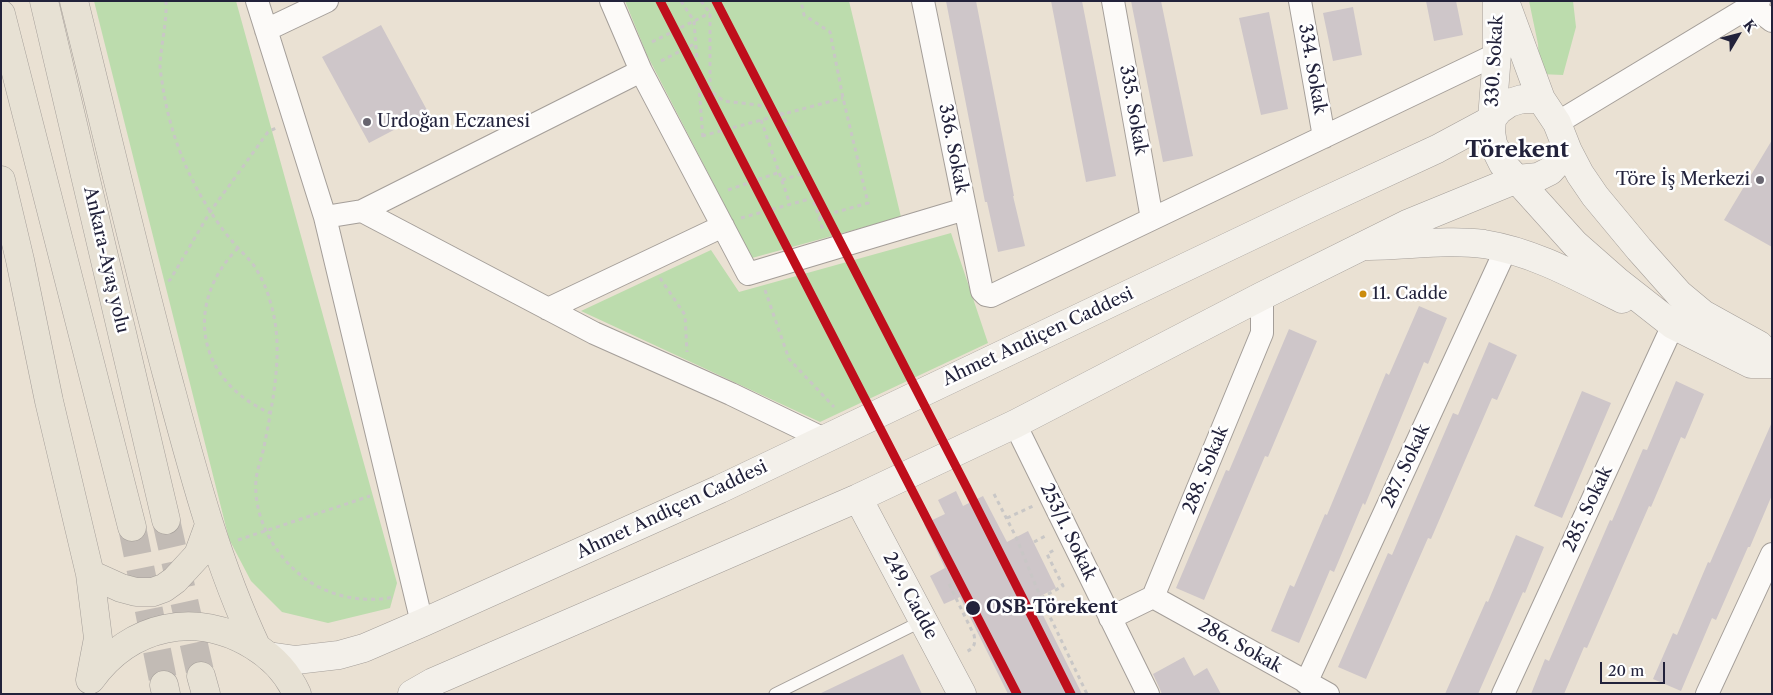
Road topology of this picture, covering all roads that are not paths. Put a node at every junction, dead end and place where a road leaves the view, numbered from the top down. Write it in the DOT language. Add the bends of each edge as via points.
graph roads {
  1 [pos="44,1"];
  2 [pos="74,1"];
  3 [pos="257,1"];
  4 [pos="327,1"];
  5 [pos="611,1"];
  6 [pos="923,1"];
  7 [pos="1113,1"];
  8 [pos="1300,1"];
  9 [pos="1497,1"];
  10 [pos="1505,1"];
  11 [pos="1755,3"];
  12 [pos="1,14"];
  13 [pos="1772,21"];
  14 [pos="266,30"];
  15 [pos="1497,54"];
  16 [pos="637,61"];
  17 [pos="1541,99"];
  18 [pos="1491,120"];
  19 [pos="1557,123"];
  20 [pos="1324,137"];
  21 [pos="1568,151"];
  22 [pos="1517,179"];
  23 [pos="1,180"];
  24 [pos="965,209"];
  25 [pos="362,211"];
  26 [pos="325,217"];
  27 [pos="1152,219"];
  28 [pos="730,222"];
  29 [pos="1365,246"];
  30 [pos="1506,249"];
  31 [pos="1262,296"];
  32 [pos="548,309"];
  33 [pos="1672,325"];
  34 [pos="1772,362"];
  35 [pos="1015,424"];
  36 [pos="824,439"];
  37 [pos="858,498"];
  38 [pos="166,520"];
  39 [pos="132,527"];
  40 [pos="213,536"];
  41 [pos="1772,554"];
  42 [pos="90,574"];
  43 [pos="1765,585"];
  44 [pos="1153,597"];
  45 [pos="1110,618"];
  46 [pos="922,621"];
  47 [pos="422,623"];
  48 [pos="263,652"];
  49 [pos="1306,683"];
  50 [pos="84,688"];
  51 [pos="427,690"];
  52 [pos="297,694"];
  53 [pos="775,694"];
  54 [pos="962,694"];
  55 [pos="1148,694"];
  56 [pos="1328,694"];
  57 [pos="1503,694"];
  58 [pos="1707,694"];
  1 -- 38 [label="highway, Ankara-Ayaş yolu"];
  2 -- 40 [label="highway" via="144,288 197,488"];
  3 -- 14 [label="street"];
  4 -- 14 [label="street"];
  5 -- 16 [label="street"];
  6 -- 24 [label="street, 336. Sokak"];
  7 -- 27 [label="street, 335. Sokak"];
  8 -- 20 [label="street, 334. Sokak"];
  9 -- 15 [label="main road, 330. Sokak"];
  10 -- 17 [label="main road, 330. Sokak"];
  11 -- 13 [label="street"];
  11 -- 19 [label="street"];
  12 -- 39 [label="highway"];
  14 -- 26 [label="street"];
  15 -- 18 [label="main road, 330. Sokak"];
  15 -- 20 [label="street"];
  16 -- 25 [label="street"];
  16 -- 28 [label="street"];
  17 -- 18 [label="main road" via="1509,103"];
  17 -- 19 [label="main road"];
  18 -- 22 [label="main road" via="1493,144"];
  18 -- 36 [label="main road, Ahmet Andiçen Caddesi" via="1437,149"];
  19 -- 21 [label="main road"];
  20 -- 27 [label="street"];
  21 -- 22 [label="main road" via="1550,171 1538,177"];
  21 -- 34 [label="main road" via="1595,196 1673,287 1703,314 1759,345"];
  22 -- 29 [label="main road" via="1407,224"];
  22 -- 33 [label="main road" via="1575,244"];
  23 -- 42 [label="highway"];
  24 -- 27 [label="street, 336. Sokak" via="982,291 991,296"];
  24 -- 28 [label="street" via="748,274"];
  25 -- 26 [label="street"];
  25 -- 32 [label="street"];
  26 -- 47 [label="street"];
  28 -- 32 [label="street"];
  29 -- 30 [label="main road" via="1456,242"];
  29 -- 31 [label="main road"];
  30 -- 33 [label="main road" via="1556,266"];
  30 -- 49 [label="street, 287. Sokak"];
  31 -- 35 [label="main road"];
  31 -- 44 [label="street, 288. Sokak" via="1262,333"];
  32 -- 36 [label="street"];
  33 -- 34 [label="main road" via="1751,364"];
  33 -- 57 [label="street, 285. Sokak"];
  35 -- 37 [label="main road"];
  35 -- 45 [label="street, 253/1. Sokak"];
  36 -- 47 [label="main road, Ahmet Andiçen Caddesi"];
  37 -- 46 [label="main road, 249. Cadde"];
  37 -- 51 [label="main road"];
  40 -- 42 [label="highway" via="175,580 153,592 121,588"];
  40 -- 48 [label="highway" via="246,625"];
  41 -- 43 [label="street"];
  42 -- 50 [label="highway" via="98,638"];
  43 -- 58 [label="street"];
  44 -- 45 [label="street"];
  44 -- 49 [label="street, 286. Sokak"];
  45 -- 55 [label="street, 253/1. Sokak"];
  46 -- 53 [label="lane"];
  46 -- 54 [label="main road, 249. Cadde"];
  47 -- 48 [label="main road, Ahmet Andiçen Caddesi" via="339,655 296,660"];
  48 -- 50 [label="highway" via="240,637 216,629 166,628 119,649"];
  48 -- 52 [label="highway" via="281,669"];
  49 -- 56 [label="street, 286. Sokak"];
}
